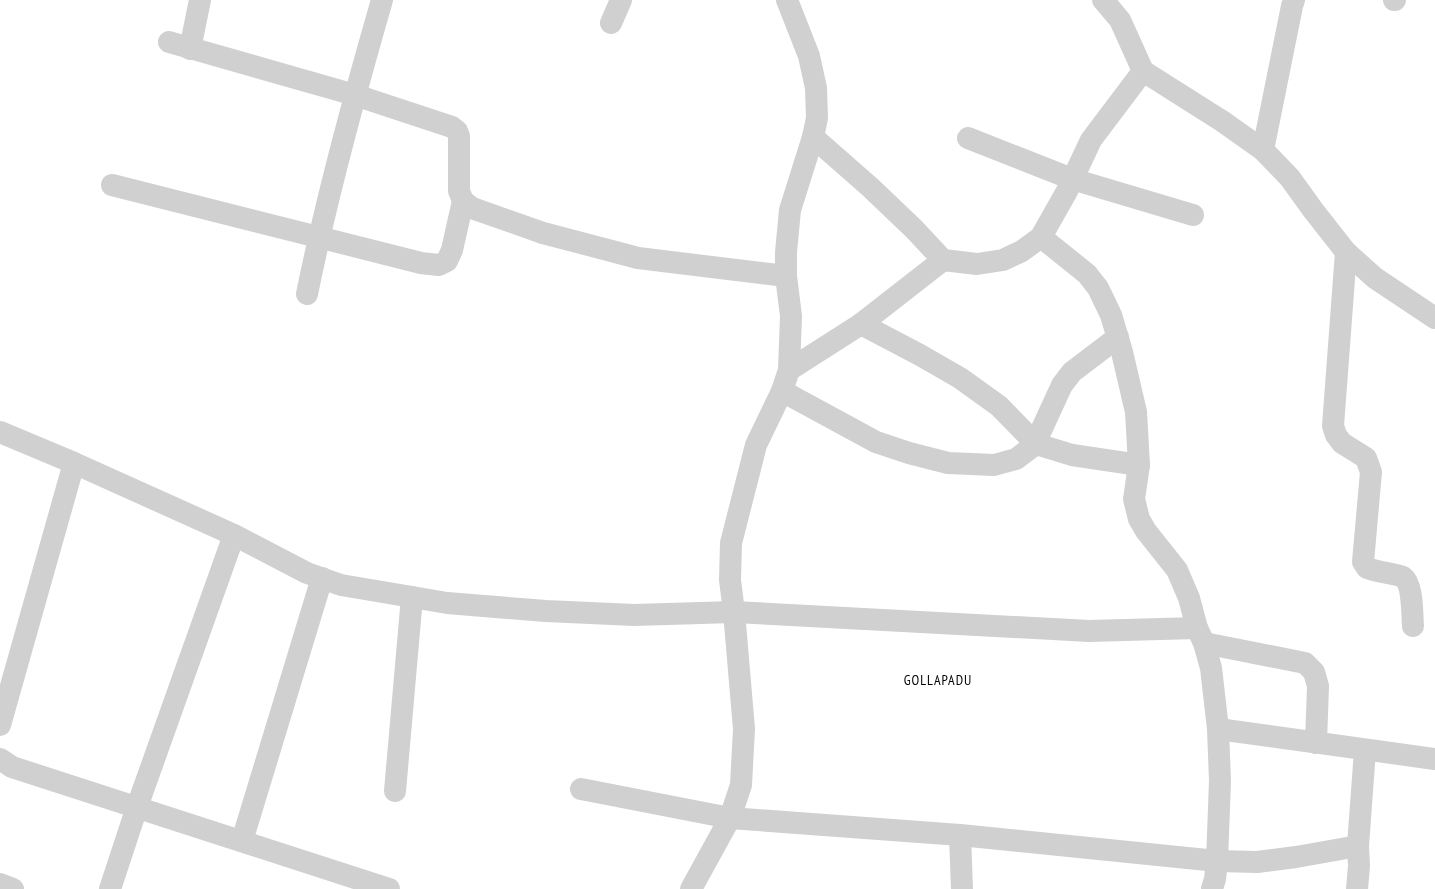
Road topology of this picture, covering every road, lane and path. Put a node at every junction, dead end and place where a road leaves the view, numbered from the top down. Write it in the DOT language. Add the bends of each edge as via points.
graph roads {
  1 [pos="200,0"];
  2 [pos="382,0"];
  3 [pos="621,0"];
  4 [pos="786,0"];
  5 [pos="1102,0"];
  6 [pos="1294,0"];
  7 [pos="611,23"];
  8 [pos="169,42"];
  9 [pos="190,48"];
  10 [pos="1143,71"];
  11 [pos="355,96"];
  12 [pos="814,137"];
  13 [pos="968,138"];
  14 [pos="1263,150"];
  15 [pos="1072,179"];
  16 [pos="112,185"];
  17 [pos="463,201"];
  18 [pos="1193,215"];
  19 [pos="1041,237"];
  20 [pos="319,238"];
  21 [pos="1346,252"];
  22 [pos="943,260"];
  23 [pos="786,276"];
  24 [pos="308,294"];
  25 [pos="1435,318"];
  26 [pos="861,324"];
  27 [pos="1118,337"];
  28 [pos="789,370"];
  29 [pos="782,391"];
  30 [pos="0,432"];
  31 [pos="1036,444"];
  32 [pos="74,463"];
  33 [pos="1139,465"];
  34 [pos="234,535"];
  35 [pos="322,578"];
  36 [pos="412,598"];
  37 [pos="734,612"];
  38 [pos="1414,626"];
  39 [pos="1201,635"];
  40 [pos="0,725"];
  41 [pos="1218,729"];
  42 [pos="1316,743"];
  43 [pos="1365,750"];
  44 [pos="0,759"];
  45 [pos="1435,759"];
  46 [pos="581,789"];
  47 [pos="395,790"];
  48 [pos="137,807"];
  49 [pos="730,818"];
  50 [pos="960,835"];
  51 [pos="242,841"];
  52 [pos="1358,846"];
  53 [pos="1217,861"];
  54 [pos="0,884"];
  55 [pos="13,889"];
  56 [pos="110,889"];
  57 [pos="390,889"];
  58 [pos="691,889"];
  59 [pos="962,889"];
  60 [pos="1212,889"];
  61 [pos="1357,889"];
  1 -- 9 [label="street"];
  2 -- 11 [label="street"];
  3 -- 7 [label="street"];
  4 -- 12 [label="street" via="809,56 816,88 817,118"];
  5 -- 10 [label="street" via="1120,20"];
  6 -- 14 [label="street"];
  8 -- 9 [label="street"];
  9 -- 11 [label="street"];
  10 -- 14 [label="street"];
  10 -- 15 [label="street" via="1091,140"];
  11 -- 17 [label="street" via="452,127 457,131 459,191"];
  11 -- 20 [label="street"];
  12 -- 22 [label="street" via="870,187"];
  12 -- 23 [label="street" via="790,210"];
  13 -- 15 [label="street"];
  14 -- 21 [label="street" via="1290,178"];
  15 -- 18 [label="street"];
  15 -- 19 [label="street"];
  16 -- 20 [label="street"];
  17 -- 20 [label="street" via="452,250 447,261 439,265"];
  17 -- 23 [label="street" via="472,208 543,233 638,258"];
  19 -- 22 [label="street" via="1022,251 1003,260 977,264"];
  19 -- 27 [label="street" via="1087,274 1098,288"];
  20 -- 24 [label="street"];
  21 -- 25 [label="street" via="1375,278"];
  21 -- 38 [label="street" via="1333,426 1342,442 1366,458 1371,472 1364,562 1367,568 1403,577 1408,583"];
  22 -- 26 [label="street"];
  23 -- 28 [label="street" via="791,316"];
  26 -- 28 [label="street"];
  26 -- 31 [label="street" via="960,378 998,406"];
  27 -- 31 [label="street" via="1072,372 1062,385"];
  27 -- 33 [label="street" via="1136,412"];
  28 -- 29 [label="street"];
  29 -- 31 [label="street" via="876,442 948,463 994,465 1016,458"];
  29 -- 37 [label="street" via="756,445 732,543 730,580"];
  30 -- 32 [label="street"];
  31 -- 33 [label="street" via="1072,455"];
  32 -- 34 [label="street"];
  32 -- 40 [label="street"];
  33 -- 39 [label="street" via="1134,499 1139,519 1177,570"];
  34 -- 35 [label="street" via="307,573"];
  34 -- 48 [label="street"];
  35 -- 36 [label="street" via="340,585"];
  35 -- 51 [label="street"];
  36 -- 37 [label="street" via="546,612 634,615"];
  36 -- 47 [label="street"];
  37 -- 39 [label="street"];
  37 -- 49 [label="street" via="744,730 741,784"];
  39 -- 41 [label="street" via="1211,668"];
  39 -- 42 [label="street" via="1305,663 1314,672 1318,686"];
  41 -- 42 [label="street"];
  41 -- 53 [label="street" via="1220,781"];
  42 -- 43 [label="street"];
  43 -- 45 [label="street"];
  43 -- 52 [label="street"];
  44 -- 48 [label="street" via="12,767"];
  46 -- 49 [label="street"];
  48 -- 51 [label="street"];
  48 -- 56 [label="street"];
  49 -- 50 [label="street"];
  49 -- 58 [label="street"];
  50 -- 53 [label="street"];
  50 -- 59 [label="street"];
  51 -- 57 [label="street"];
  52 -- 53 [label="street" via="1257,862"];
  52 -- 61 [label="street"];
  53 -- 60 [label="street"];
  54 -- 55 [label="street"];
}
